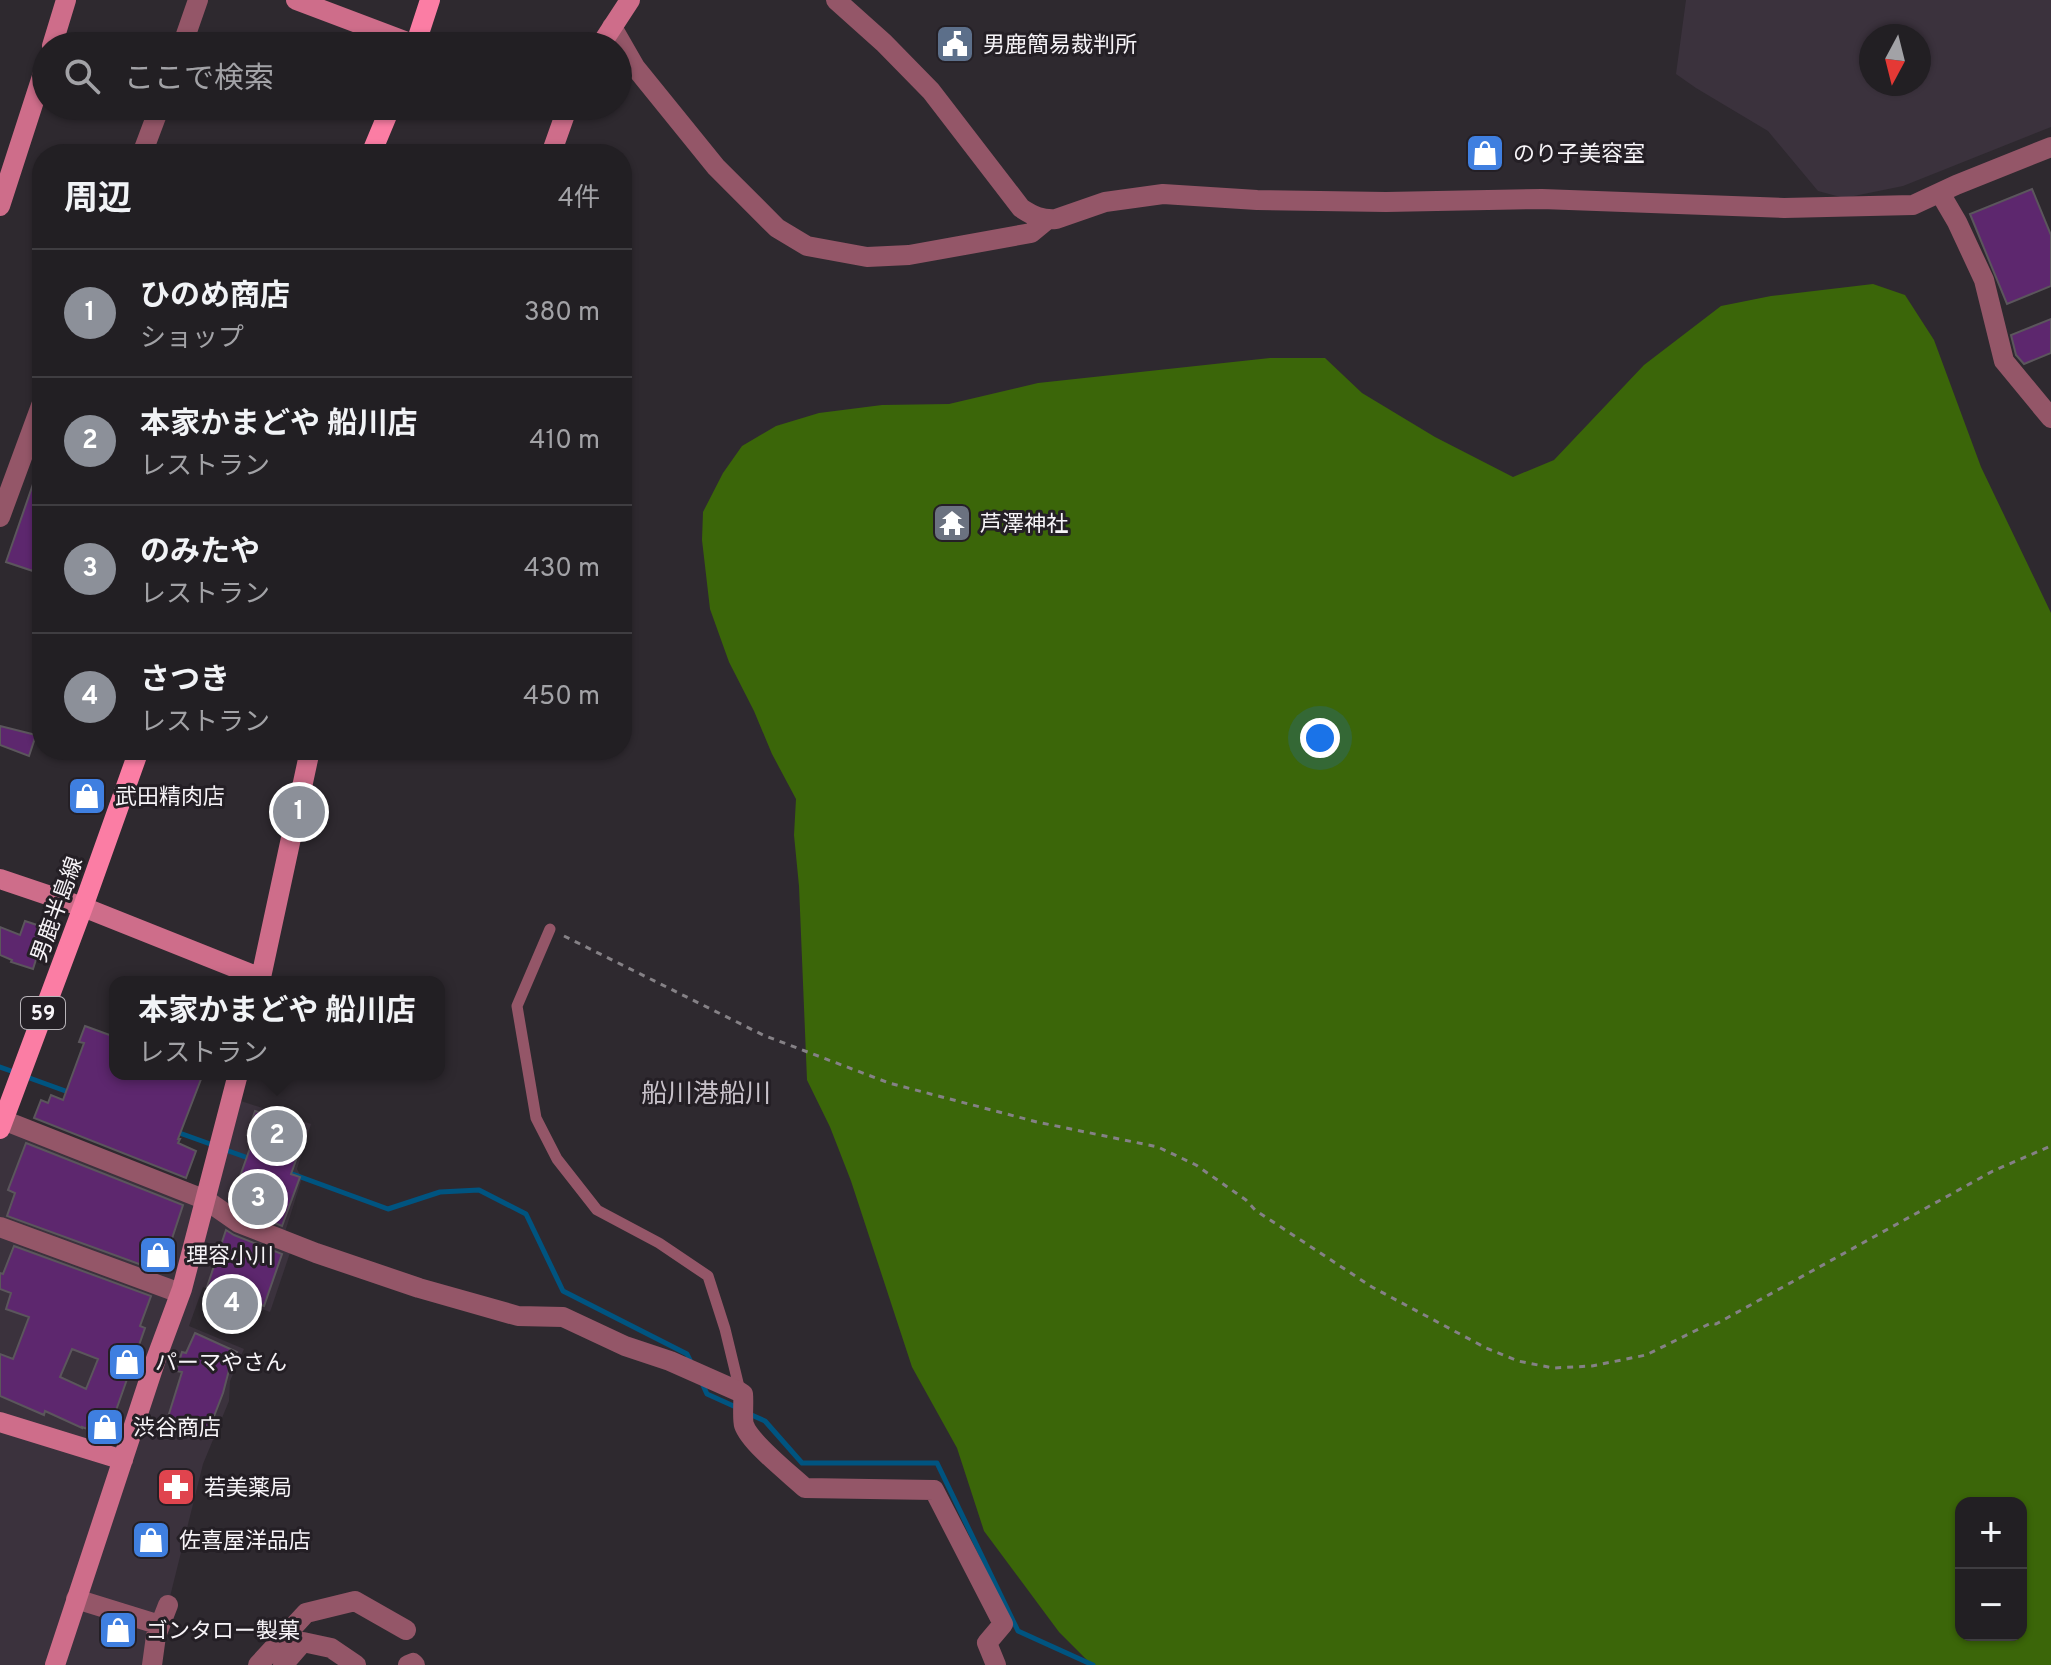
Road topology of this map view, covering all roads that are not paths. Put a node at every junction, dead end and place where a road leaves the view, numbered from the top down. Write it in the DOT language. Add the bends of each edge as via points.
graph roads {
  1 [pos="66,0"];
  2 [pos="198,0"];
  3 [pos="296,0"];
  4 [pos="430,0"];
  5 [pos="630,0"];
  6 [pos="836,0"];
  7 [pos="612,27"];
  8 [pos="56,32"];
  9 [pos="187,32"];
  10 [pos="379,32"];
  11 [pos="420,32"];
  12 [pos="609,32"];
  13 [pos="615,32"];
  14 [pos="632,62"];
  15 [pos="32,107"];
  16 [pos="155,120"];
  17 [pos="385,120"];
  18 [pos="563,120"];
  19 [pos="146,144"];
  20 [pos="375,144"];
  21 [pos="555,144"];
  22 [pos="2051,147"];
  23 [pos="1940,193"];
  24 [pos="0,206"];
  25 [pos="1048,219"];
  26 [pos="2051,418"];
  27 [pos="32,430"];
  28 [pos="0,517"];
  29 [pos="135,760"];
  30 [pos="308,760"];
  31 [pos="0,879"];
  32 [pos="83,907"];
  33 [pos="550,929"];
  34 [pos="250,976"];
  35 [pos="261,976"];
  36 [pos="236,1080"];
  37 [pos="2,1124"];
  38 [pos="206,1200"];
  39 [pos="0,1227"];
  40 [pos="180,1293"];
  41 [pos="740,1392"];
  42 [pos="0,1422"];
  43 [pos="123,1460"];
  44 [pos="76,1599"];
  45 [pos="168,1605"];
  46 [pos="160,1625"];
  47 [pos="406,1630"];
  48 [pos="55,1665"];
  49 [pos="152,1665"];
  50 [pos="258,1665"];
  51 [pos="283,1665"];
  52 [pos="356,1665"];
  53 [pos="408,1665"];
  54 [pos="415,1665"];
  55 [pos="996,1665"];
  1 -- 8 [label="street"];
  2 -- 9 [label="street"];
  3 -- 10 [label="street"];
  4 -- 11 [label="main road"];
  5 -- 7 [label="street"];
  6 -- 25 [label="street" via="931,91 1021,208"];
  7 -- 12 [label="street"];
  7 -- 13 [label="street"];
  14 -- 25 [label="street" via="716,167 777,228 807,246 867,257 909,255 1031,233"];
  15 -- 24 [label="street"];
  16 -- 19 [label="street"];
  17 -- 20 [label="main road"];
  18 -- 21 [label="street"];
  22 -- 23 [label="street"];
  23 -- 25 [label="street" via="1913,205 1784,208 1163,194 1105,202"];
  23 -- 26 [label="street" via="1984,280 2004,361"];
  27 -- 28 [label="street"];
  29 -- 32 [label="main road, 男鹿半島線 / 59"];
  30 -- 35 [label="street"];
  31 -- 32 [label="street"];
  32 -- 34 [label="street"];
  32 -- 37 [label="main road, 男鹿半島線 / 59"];
  33 -- 41 [label="lane" via="517,1006 536,1118 557,1159 597,1210 708,1276"];
  36 -- 38 [label="street"];
  37 -- 38 [label="street"];
  38 -- 40 [label="street"];
  38 -- 41 [label="street" via="239,1223 316,1253 518,1316 563,1317"];
  39 -- 40 [label="street"];
  40 -- 43 [label="street"];
  41 -- 55 [label="street" via="743,1423 751,1437 805,1488 934,1490 1003,1624 987,1643"];
  42 -- 43 [label="street"];
  43 -- 44 [label="street"];
  44 -- 46 [label="street"];
  44 -- 48 [label="street"];
  45 -- 46 [label="street"];
  46 -- 49 [label="street"];
  47 -- 50 [label="street" via="355,1601 306,1613"];
  51 -- 52 [label="street" via="303,1642 331,1648"];
  53 -- 54 [label="street"];
}
